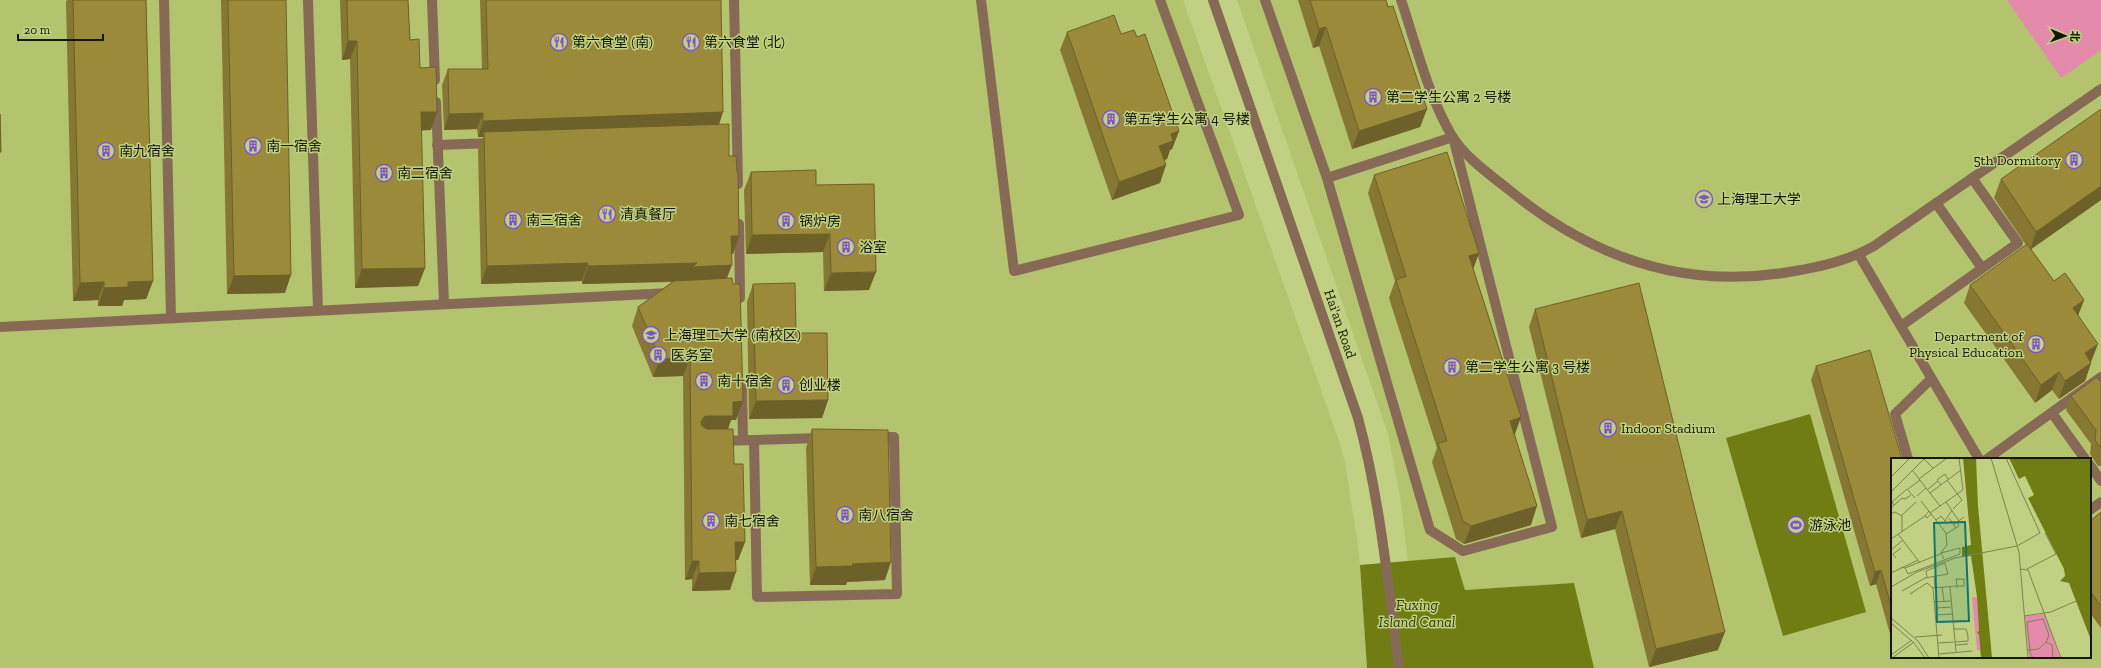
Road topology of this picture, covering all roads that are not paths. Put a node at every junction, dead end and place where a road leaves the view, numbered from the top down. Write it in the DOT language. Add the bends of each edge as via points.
graph roads {
  1 [pos="164,0"];
  2 [pos="308,0"];
  3 [pos="432,0"];
  4 [pos="734,0"];
  5 [pos="980,0"];
  6 [pos="1160,0"];
  7 [pos="1212,0"];
  8 [pos="1265,0"];
  9 [pos="1401,0"];
  10 [pos="2101,89"];
  11 [pos="1453,137"];
  12 [pos="500,143"];
  13 [pos="438,145"];
  14 [pos="1327,178"];
  15 [pos="1972,178"];
  16 [pos="738,196"];
  17 [pos="1936,203"];
  18 [pos="739,212"];
  19 [pos="1859,255"];
  20 [pos="1982,268"];
  21 [pos="678,292"];
  22 [pos="444,303"];
  23 [pos="740,305"];
  24 [pos="318,310"];
  25 [pos="171,318"];
  26 [pos="1901,326"];
  27 [pos="0,327"];
  28 [pos="742,375"];
  29 [pos="2101,377"];
  30 [pos="1931,379"];
  31 [pos="2052,413"];
  32 [pos="863,437"];
  33 [pos="832,438"];
  34 [pos="748,440"];
  35 [pos="708,441"];
  36 [pos="1908,458"];
  37 [pos="1978,458"];
  38 [pos="1988,458"];
  39 [pos="2084,458"];
  40 [pos="2091,467"];
  41 [pos="2101,481"];
  42 [pos="2101,502"];
  43 [pos="2091,509"];
  44 [pos="1399,668"];
  1 -- 25 [label="street"];
  2 -- 24 [label="street"];
  3 -- 13 [label="street"];
  4 -- 16 [label="street" via="733,134"];
  5 -- 6 [label="street" via="1014,271 1238,215"];
  7 -- 44 [label="street, Hai'an Road" via="1358,418 1370,464"];
  8 -- 14 [label="street"];
  9 -- 11 [label="street" via="1428,79"];
  10 -- 15 [label="street"];
  11 -- 14 [label="street"];
  11 -- 14 [label="street" via="1552,527 1462,551 1430,530"];
  11 -- 19 [label="street" via="1491,175 1556,225 1597,248 1632,262 1680,272 1736,277 1816,268"];
  12 -- 13 [label="street"];
  13 -- 22 [label="street"];
  15 -- 17 [label="street"];
  15 -- 20 [label="street" via="2018,243"];
  17 -- 19 [label="street"];
  17 -- 20 [label="street"];
  18 -- 23 [label="street" via="736,290"];
  19 -- 26 [label="street"];
  20 -- 26 [label="street"];
  21 -- 22 [label="street"];
  22 -- 24 [label="street"];
  24 -- 25 [label="street"];
  25 -- 27 [label="street"];
  26 -- 30 [label="street"];
  28 -- 34 [label="street"];
  29 -- 31 [label="street"];
  30 -- 36 [label="street" via="1895,414"];
  30 -- 37 [label="street"];
  31 -- 38 [label="street"];
  31 -- 39 [label="street"];
  32 -- 34 [label="street" via="894,436 897,594 757,597"];
  33 -- 34 [label="street"];
  34 -- 35 [label="street"];
  40 -- 41 [label="street"];
  42 -- 43 [label="street"];
}
